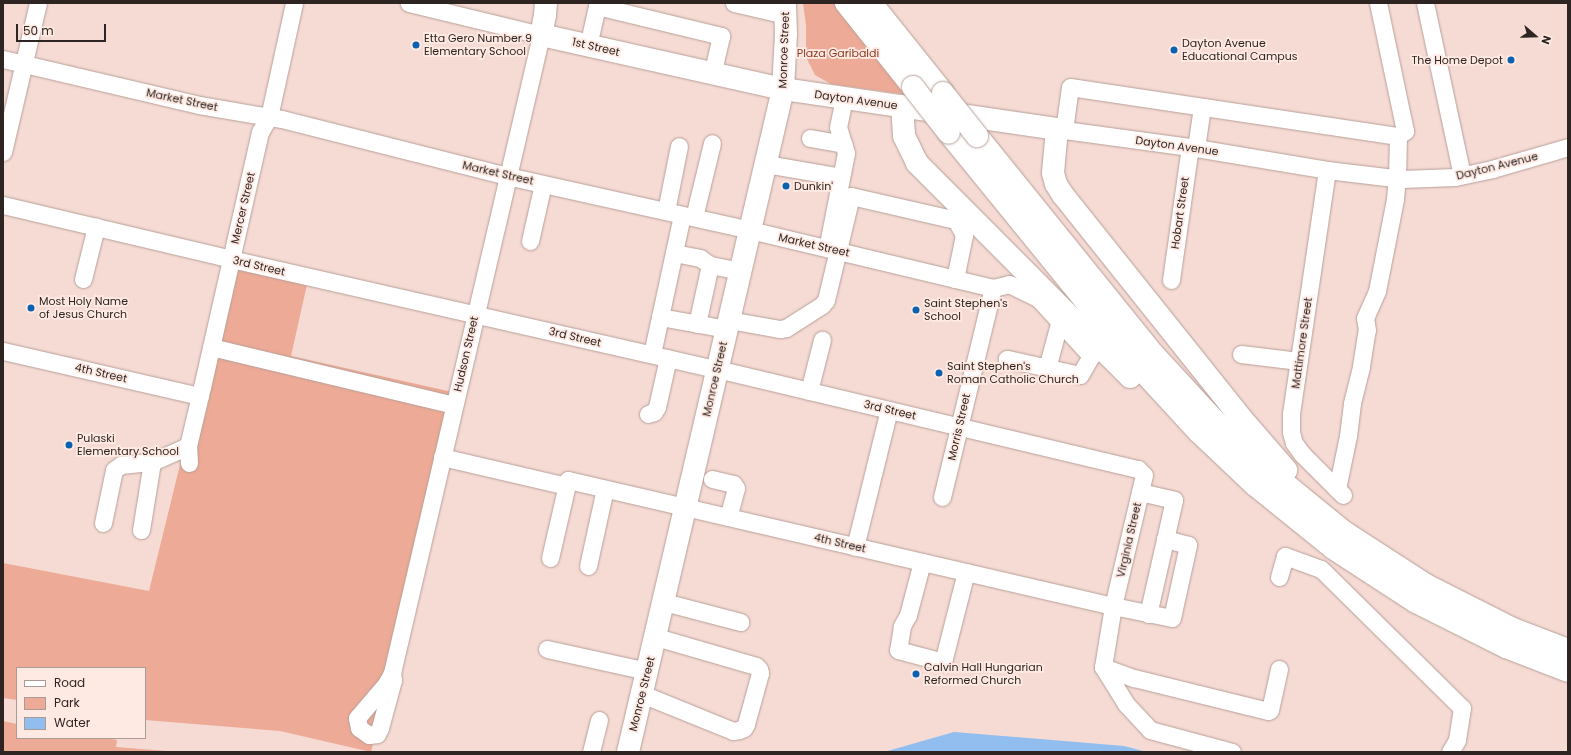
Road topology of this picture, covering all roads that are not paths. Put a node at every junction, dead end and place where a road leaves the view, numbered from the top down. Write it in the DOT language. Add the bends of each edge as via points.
graph roads {
  1 [pos="38,3"];
  2 [pos="294,3"];
  3 [pos="409,3"];
  4 [pos="546,3"];
  5 [pos="734,3"];
  6 [pos="846,3"];
  7 [pos="871,3"];
  8 [pos="1378,3"];
  9 [pos="1425,3"];
  10 [pos="786,9"];
  11 [pos="541,35"];
  12 [pos="588,46"];
  13 [pos="3,59"];
  14 [pos="24,64"];
  15 [pos="712,74"];
  16 [pos="784,90"];
  17 [pos="844,98"];
  18 [pos="902,106"];
  19 [pos="1202,107"];
  20 [pos="269,117"];
  21 [pos="1061,129"];
  22 [pos="1398,136"];
  23 [pos="810,138"];
  24 [pos="712,143"];
  25 [pos="843,144"];
  26 [pos="679,146"];
  27 [pos="1568,147"];
  28 [pos="1193,148"];
  29 [pos="3,152"];
  30 [pos="766,164"];
  31 [pos="1327,170"];
  32 [pos="1462,175"];
  33 [pos="507,176"];
  34 [pos="841,177"];
  35 [pos="1397,178"];
  36 [pos="543,184"];
  37 [pos="3,205"];
  38 [pos="666,211"];
  39 [pos="688,216"];
  40 [pos="96,227"];
  41 [pos="750,230"];
  42 [pos="530,241"];
  43 [pos="832,250"];
  44 [pos="674,253"];
  45 [pos="231,259"];
  46 [pos="710,265"];
  47 [pos="740,271"];
  48 [pos="83,279"];
  49 [pos="955,279"];
  50 [pos="1170,280"];
  51 [pos="993,288"];
  52 [pos="475,314"];
  53 [pos="660,317"];
  54 [pos="1060,320"];
  55 [pos="697,324"];
  56 [pos="728,324"];
  57 [pos="822,340"];
  58 [pos="211,347"];
  59 [pos="3,351"];
  60 [pos="652,354"];
  61 [pos="1241,354"];
  62 [pos="668,358"];
  63 [pos="1007,359"];
  64 [pos="1299,361"];
  65 [pos="1047,368"];
  66 [pos="717,369"];
  67 [pos="809,391"];
  68 [pos="200,396"];
  69 [pos="454,405"];
  70 [pos="889,410"];
  71 [pos="648,414"];
  72 [pos="959,426"];
  73 [pos="442,457"];
  74 [pos="152,462"];
  75 [pos="1144,475"];
  76 [pos="712,479"];
  77 [pos="567,483"];
  78 [pos="605,489"];
  79 [pos="1140,492"];
  80 [pos="942,497"];
  81 [pos="685,508"];
  82 [pos="728,518"];
  83 [pos="103,523"];
  84 [pos="141,530"];
  85 [pos="1165,539"];
  86 [pos="855,547"];
  87 [pos="1333,548"];
  88 [pos="550,558"];
  89 [pos="922,562"];
  90 [pos="588,566"];
  91 [pos="966,572"];
  92 [pos="1279,577"];
  93 [pos="664,602"];
  94 [pos="1113,606"];
  95 [pos="1148,614"];
  96 [pos="1483,615"];
  97 [pos="740,622"];
  98 [pos="656,637"];
  99 [pos="547,649"];
  100 [pos="1568,650"];
  101 [pos="1102,667"];
  102 [pos="1279,669"];
  103 [pos="648,671"];
  104 [pos="1568,671"];
  105 [pos="392,673"];
  106 [pos="642,694"];
  107 [pos="598,720"];
  108 [pos="591,752"];
  109 [pos="628,752"];
  110 [pos="1232,752"];
  111 [pos="1450,752"];
  1 -- 14 [label="street"];
  2 -- 20 [label="street, Mercer Street"];
  3 -- 11 [label="street, 1st Street"];
  4 -- 11 [label="main road"];
  5 -- 10 [label="street"];
  6 -- 87 [label="main road, bridge" via="1081,297 1168,400 1254,485"];
  7 -- 96 [label="main road, bridge" via="1154,354 1213,418 1244,449 1315,510 1371,551 1426,585"];
  8 -- 22 [label="street" via="1405,131"];
  9 -- 32 [label="street"];
  10 -- 16 [label="main road, Monroe Street"];
  11 -- 12 [label="main road, 1st Street"];
  11 -- 33 [label="street, Hudson Street"];
  12 -- 15 [label="main road, 1st Street"];
  12 -- 15 [label="street" via="597,6 721,36"];
  13 -- 14 [label="street, Market Street"];
  14 -- 20 [label="street, Market Street" via="199,105"];
  14 -- 29 [label="street"];
  15 -- 16 [label="main road, 1st Street"];
  16 -- 17 [label="main road, Dayton Avenue"];
  16 -- 30 [label="main road, Monroe Street"];
  17 -- 18 [label="main road, Dayton Avenue"];
  17 -- 25 [label="street" via="838,128"];
  18 -- 21 [label="main road, Dayton Avenue"];
  18 -- 87 [label="main road" via="904,136 917,163 926,173 1199,446 1274,510"];
  19 -- 21 [label="street" via="1070,87"];
  19 -- 22 [label="street"];
  19 -- 28 [label="street, Hobart Street"];
  20 -- 33 [label="street, Market Street"];
  20 -- 45 [label="street, Mercer Street" via="260,132"];
  21 -- 28 [label="street, Dayton Avenue"];
  21 -- 96 [label="main road" via="1053,173 1056,184 1271,453 1332,510"];
  22 -- 35 [label="street"];
  23 -- 25 [label="street"];
  24 -- 39 [label="street"];
  25 -- 34 [label="street" via="846,153"];
  26 -- 38 [label="street"];
  27 -- 32 [label="street, Dayton Avenue"];
  28 -- 31 [label="street, Dayton Avenue"];
  28 -- 50 [label="street, Hobart Street"];
  30 -- 34 [label="street"];
  30 -- 41 [label="main road, Monroe Street"];
  31 -- 35 [label="street, Dayton Avenue"];
  31 -- 64 [label="street, Mattimore Street"];
  32 -- 35 [label="street, Dayton Avenue"];
  33 -- 36 [label="street, Market Street"];
  33 -- 52 [label="street, Hudson Street"];
  34 -- 43 [label="street"];
  35 -- 64 [label="street, Mattimore Street" via="1377,291 1365,318 1367,330 1352,403 1341,492 1294,444 1291,414"];
  36 -- 38 [label="street, Market Street"];
  36 -- 42 [label="street"];
  37 -- 40 [label="street, 3rd Street"];
  38 -- 39 [label="street, Market Street"];
  39 -- 41 [label="street, Market Street"];
  39 -- 44 [label="street"];
  40 -- 45 [label="street, 3rd Street"];
  40 -- 48 [label="street"];
  41 -- 43 [label="street, Market Street"];
  41 -- 47 [label="main road, Monroe Street"];
  43 -- 49 [label="street, Market Street"];
  43 -- 49 [label="street" via="851,196 956,220 964,235"];
  43 -- 56 [label="street" via="826,300 808,315 780,329"];
  44 -- 46 [label="street" via="700,258"];
  44 -- 53 [label="street"];
  45 -- 52 [label="street, 3rd Street"];
  45 -- 58 [label="street, Mercer Street"];
  46 -- 47 [label="street"];
  46 -- 55 [label="street"];
  47 -- 56 [label="main road, Monroe Street"];
  49 -- 51 [label="street, Market Street"];
  51 -- 54 [label="street" via="1008,284 1030,293"];
  51 -- 72 [label="street, Morris Street"];
  52 -- 60 [label="street, 3rd Street"];
  52 -- 69 [label="street, Hudson Street"];
  53 -- 55 [label="street"];
  53 -- 60 [label="street"];
  54 -- 65 [label="street"];
  54 -- 65 [label="street" via="1091,356 1080,374"];
  55 -- 56 [label="street"];
  56 -- 66 [label="main road, Monroe Street"];
  57 -- 67 [label="street"];
  58 -- 68 [label="street, Mercer Street"];
  58 -- 69 [label="street"];
  59 -- 68 [label="street, 4th Street"];
  60 -- 62 [label="street, 3rd Street"];
  61 -- 64 [label="street"];
  62 -- 66 [label="street, 3rd Street"];
  62 -- 71 [label="street" via="657,407 654,412"];
  63 -- 65 [label="street"];
  66 -- 67 [label="street, 3rd Street"];
  66 -- 81 [label="main road, Monroe Street"];
  67 -- 70 [label="street, 3rd Street"];
  68 -- 74 [label="street, Mercer Street" via="189,454"];
  69 -- 73 [label="street, Hudson Street"];
  70 -- 72 [label="street, 3rd Street"];
  70 -- 86 [label="street"];
  72 -- 75 [label="street, 3rd Street" via="1132,467"];
  72 -- 80 [label="street, Morris Street"];
  73 -- 77 [label="street, 4th Street"];
  73 -- 105 [label="street, Hudson Street"];
  74 -- 83 [label="street" via="121,465 114,470"];
  74 -- 84 [label="street"];
  75 -- 79 [label="street, Virginia Street"];
  76 -- 82 [label="street" via="733,484 736,488"];
  77 -- 78 [label="street, 4th Street"];
  77 -- 88 [label="street"];
  78 -- 81 [label="street, 4th Street"];
  78 -- 90 [label="street"];
  79 -- 85 [label="street" via="1174,500"];
  79 -- 94 [label="street, Virginia Street"];
  81 -- 82 [label="street, 4th Street"];
  81 -- 93 [label="main road, Monroe Street"];
  82 -- 86 [label="street, 4th Street"];
  85 -- 95 [label="street"];
  85 -- 95 [label="street, 4th Street" via="1188,545 1172,618"];
  86 -- 89 [label="street, 4th Street"];
  87 -- 104 [label="main road" via="1388,585 1445,618 1506,647"];
  89 -- 91 [label="street, 4th Street"];
  89 -- 91 [label="street" via="908,615 902,626 898,650 943,662"];
  91 -- 94 [label="street, 4th Street"];
  92 -- 111 [label="street" via="1285,556 1321,569 1462,708 1457,740"];
  93 -- 97 [label="street"];
  93 -- 98 [label="main road, Monroe Street"];
  94 -- 95 [label="street, 4th Street"];
  94 -- 101 [label="street, Virginia Street"];
  96 -- 100 [label="main road"];
  98 -- 103 [label="main road, Monroe Street"];
  98 -- 106 [label="street" via="756,666 760,673 746,724 739,730 733,731"];
  99 -- 103 [label="street"];
  101 -- 102 [label="street" via="1141,680 1268,711"];
  101 -- 110 [label="street" via="1126,704 1150,730"];
  103 -- 106 [label="main road, Monroe Street"];
  106 -- 109 [label="main road, Monroe Street"];
  107 -- 108 [label="street"];
}
